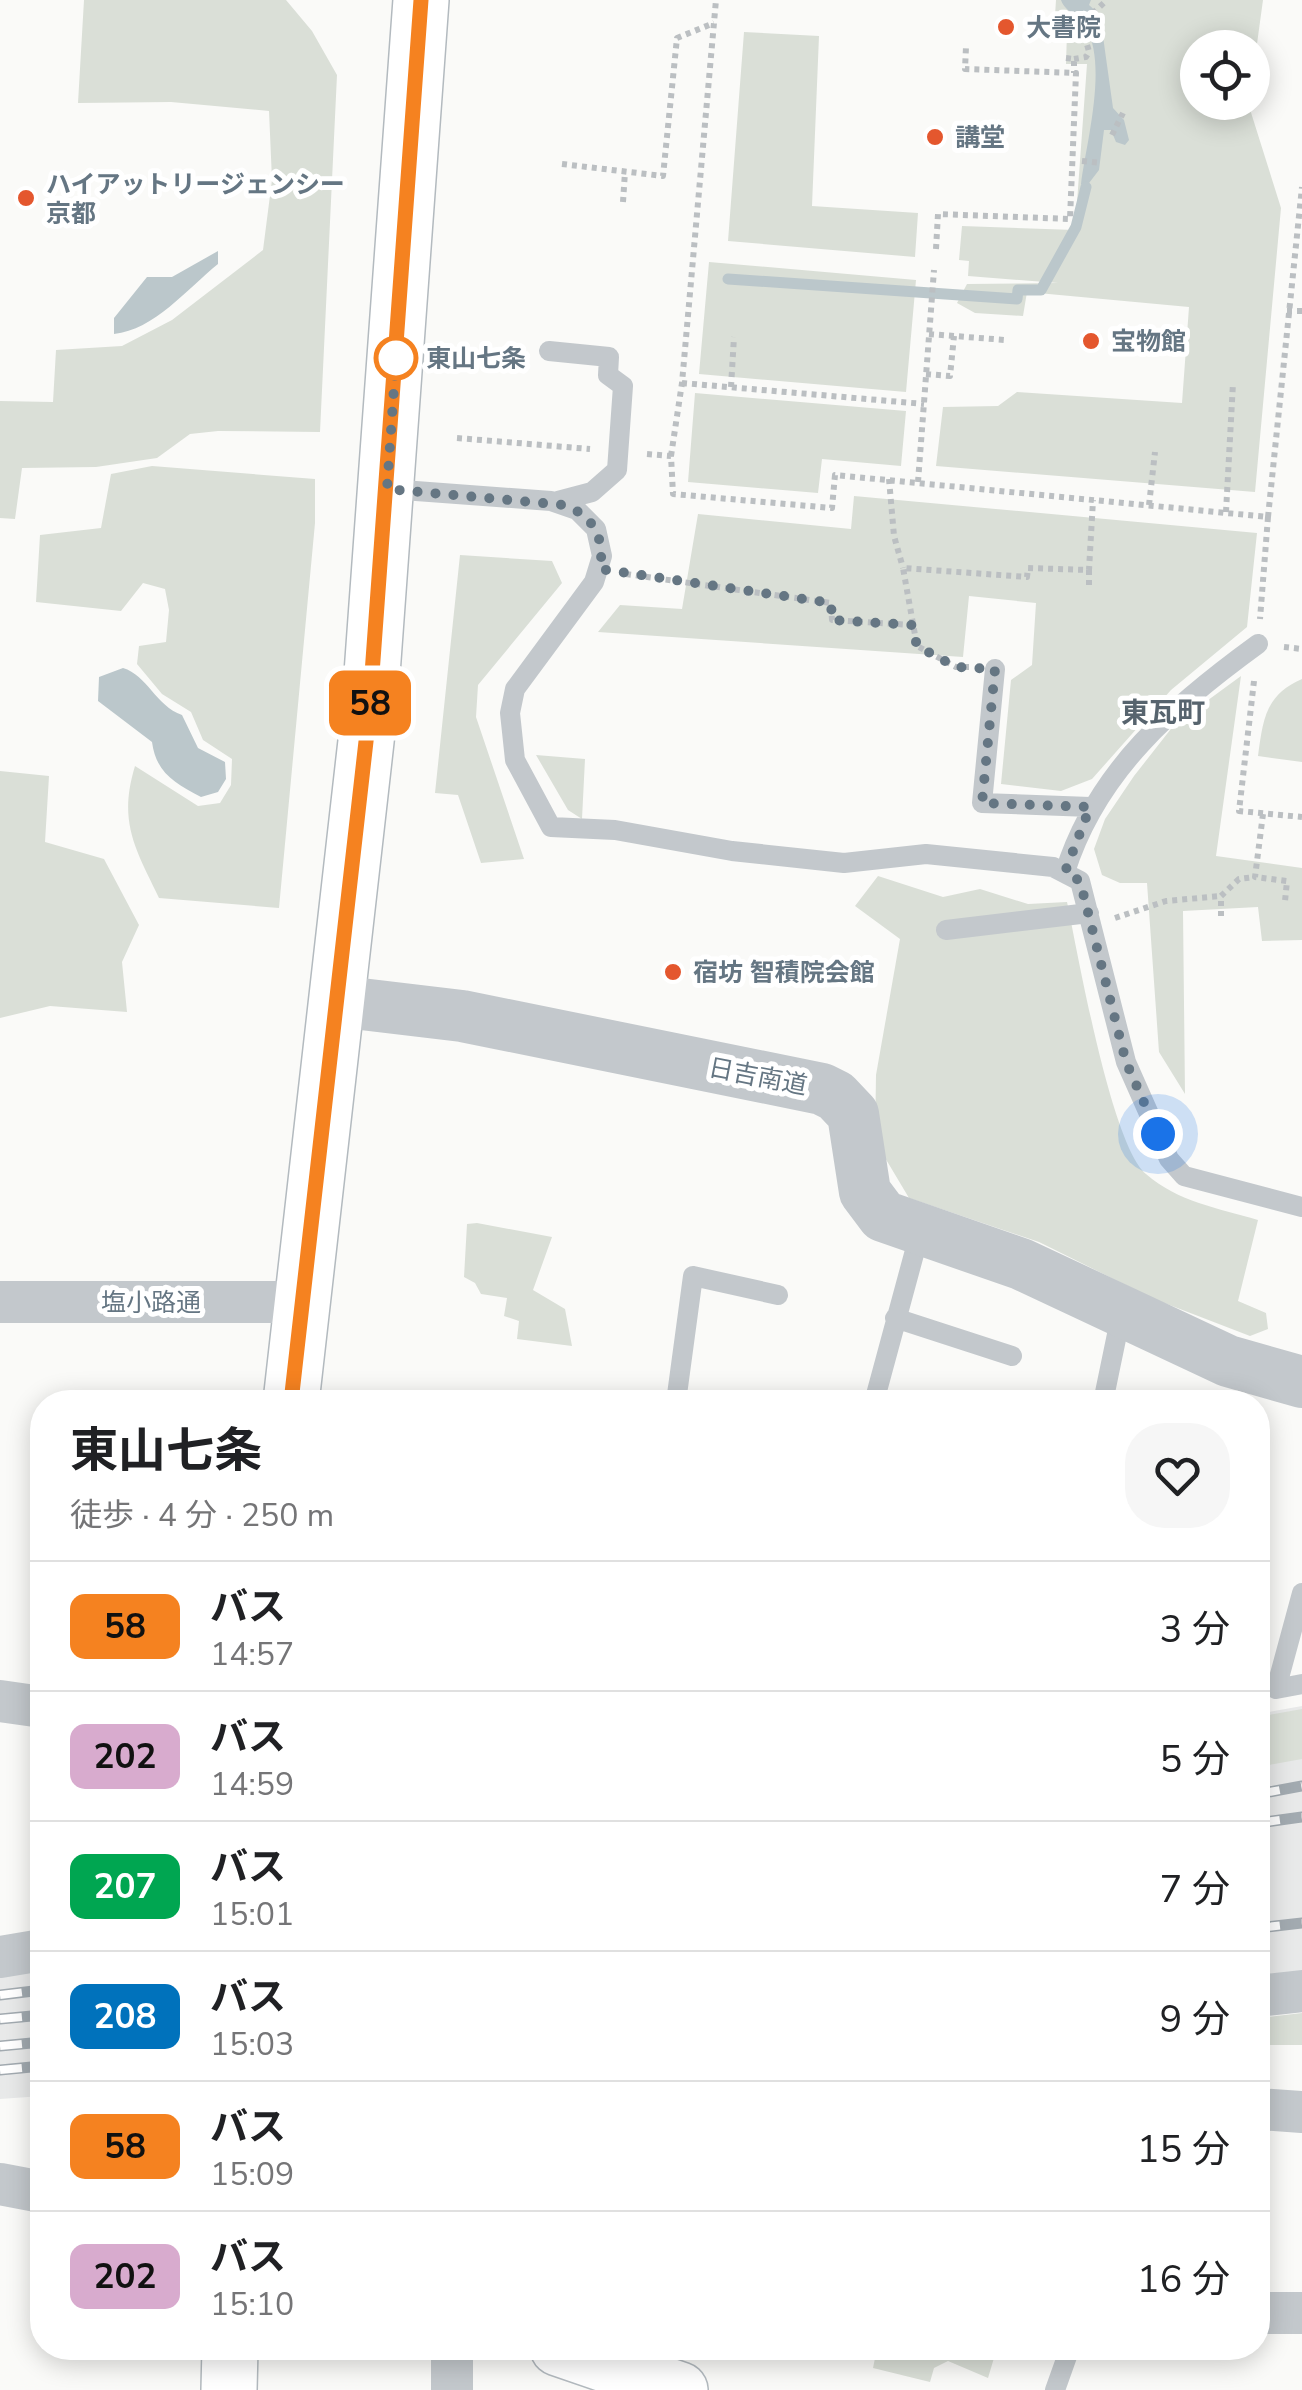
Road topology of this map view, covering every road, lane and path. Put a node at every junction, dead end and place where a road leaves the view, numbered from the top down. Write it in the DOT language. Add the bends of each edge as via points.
graph roads {
  1 [pos="421,0"];
  2 [pos="716,0"];
  3 [pos="1108,0"];
  4 [pos="1059,20"];
  5 [pos="714,24"];
  6 [pos="1079,26"];
  7 [pos="966,47"];
  8 [pos="1074,73"];
  9 [pos="1123,114"];
  10 [pos="1112,134"];
  11 [pos="1082,161"];
  12 [pos="1101,163"];
  13 [pos="562,164"];
  14 [pos="625,172"];
  15 [pos="1302,187"];
  16 [pos="623,202"];
  17 [pos="1301,202"];
  18 [pos="936,250"];
  19 [pos="934,270"];
  20 [pos="1286,311"];
  21 [pos="1302,312"];
  22 [pos="930,334"];
  23 [pos="954,336"];
  24 [pos="734,338"];
  25 [pos="1004,340"];
  26 [pos="549,352"];
  27 [pos="926,374"];
  28 [pos="682,383"];
  29 [pos="1233,383"];
  30 [pos="731,387"];
  31 [pos="924,404"];
  32 [pos="1155,452"];
  33 [pos="671,456"];
  34 [pos="890,479"];
  35 [pos="918,482"];
  36 [pos="387,489"];
  37 [pos="1093,500"];
  38 [pos="551,501"];
  39 [pos="802,505"];
  40 [pos="1150,505"];
  41 [pos="1226,512"];
  42 [pos="1268,517"];
  43 [pos="902,568"];
  44 [pos="600,569"];
  45 [pos="1088,570"];
  46 [pos="1088,588"];
  47 [pos="912,625"];
  48 [pos="1258,644"];
  49 [pos="995,669"];
  50 [pos="1090,807"];
  51 [pos="1263,814"];
  52 [pos="1302,817"];
  53 [pos="1065,872"];
  54 [pos="1255,877"];
  55 [pos="1221,896"];
  56 [pos="1286,901"];
  57 [pos="1222,916"];
  58 [pos="1090,919"];
  59 [pos="946,930"];
  60 [pos="336,1001"];
  61 [pos="1302,1208"];
  62 [pos="921,1230"];
  63 [pos="778,1295"];
  64 [pos="0,1302"];
  65 [pos="302,1302"];
  66 [pos="1121,1312"];
  67 [pos="895,1318"];
  68 [pos="1012,1356"];
  69 [pos="1302,1382"];
  70 [pos="292,1390"];
  71 [pos="678,1390"];
  72 [pos="877,1390"];
  73 [pos="1105,1390"];
  74 [pos="1302,1593"];
  75 [pos="1302,1684"];
  76 [pos="0,1702"];
  77 [pos="30,1706"];
  78 [pos="30,1952"];
  79 [pos="0,1957"];
  80 [pos="1302,1992"];
  81 [pos="1270,1995"];
  82 [pos="1270,2110"];
  83 [pos="1302,2112"];
  84 [pos="0,2184"];
  85 [pos="30,2190"];
  86 [pos="1270,2313"];
  87 [pos="1302,2313"];
  88 [pos="229,2360"];
  89 [pos="452,2360"];
  90 [pos="593,2360"];
  91 [pos="1065,2360"];
  92 [pos="228,2390"];
  93 [pos="452,2390"];
  94 [pos="680,2390"];
  95 [pos="1054,2390"];
  1 -- 36 [label="main road"];
  2 -- 5 [label="path"];
  3 -- 6 [label="path"];
  4 -- 6 [label="path"];
  5 -- 14 [label="path" via="677,38 663,176"];
  5 -- 28 [label="path"];
  6 -- 8 [label="path" via="1089,52 1070,58"];
  7 -- 8 [label="path" via="965,69"];
  8 -- 18 [label="path" via="1070,220 938,214"];
  9 -- 10 [label="path"];
  11 -- 12 [label="path"];
  13 -- 14 [label="path"];
  14 -- 16 [label="path"];
  15 -- 17 [label="path"];
  17 -- 20 [label="path"];
  19 -- 22 [label="path"];
  20 -- 21 [label="path"];
  20 -- 42 [label="path" via="1281,356 1288,356"];
  22 -- 23 [label="path"];
  22 -- 27 [label="path"];
  23 -- 25 [label="path"];
  23 -- 27 [label="path" via="950,376"];
  24 -- 30 [label="path"];
  26 -- 38 [label="lane" via="609,356 608,375 623,386 617,470 592,492"];
  27 -- 31 [label="path"];
  28 -- 30 [label="path"];
  28 -- 33 [label="path"];
  29 -- 41 [label="path"];
  30 -- 31 [label="path"];
  31 -- 35 [label="path"];
  32 -- 40 [label="path"];
  34 -- 35 [label="path"];
  34 -- 39 [label="path" via="835,475 832,508"];
  34 -- 43 [label="path"];
  35 -- 37 [label="path"];
  36 -- 38 [label="lane"];
  36 -- 60 [label="main road"];
  37 -- 40 [label="path"];
  37 -- 45 [label="path"];
  38 -- 44 [label="lane" via="577,510 596,529"];
  40 -- 41 [label="path"];
  41 -- 42 [label="path"];
  42 -- 48 [label="path"];
  43 -- 45 [label="path" via="1027,578 1028,568"];
  43 -- 47 [label="path"];
  44 -- 47 [label="path" via="831,603 832,620"];
  44 -- 53 [label="lane" via="512,700 515,760 551,827 844,863 926,854"];
  45 -- 46 [label="path"];
  47 -- 49 [label="path" via="917,646 956,667"];
  48 -- 50 [label="lane" via="1160,720"];
  48 -- 51 [label="path" via="1239,811"];
  49 -- 50 [label="lane" via="982,803"];
  50 -- 53 [label="lane"];
  51 -- 52 [label="path"];
  51 -- 54 [label="path"];
  53 -- 58 [label="lane" via="1080,881"];
  54 -- 55 [label="path" via="1239,879"];
  54 -- 56 [label="path" via="1287,881"];
  55 -- 57 [label="path"];
  55 -- 58 [label="path"];
  58 -- 59 [label="lane"];
  58 -- 61 [label="lane" via="1126,1062 1170,1159 1184,1176"];
  60 -- 62 [label="street, 日吉南道" via="462,1016 822,1088 843,1101 856,1122 868,1202 883,1216"];
  60 -- 65 [label="main road"];
  62 -- 66 [label="street, 日吉南道" via="990,1251"];
  62 -- 67 [label="lane"];
  63 -- 71 [label="lane" via="692,1276"];
  64 -- 65 [label="street, 塩小路通"];
  65 -- 70 [label="main road"];
  66 -- 69 [label="street, 日吉南道" via="1228,1361"];
  66 -- 73 [label="lane"];
  67 -- 68 [label="lane"];
  67 -- 72 [label="lane"];
  74 -- 75 [label="lane" via="1276,1689"];
  76 -- 77 [label="street"];
  78 -- 79 [label="street"];
  80 -- 81 [label="street"];
  82 -- 83 [label="street"];
  84 -- 85 [label="street"];
  86 -- 87 [label="street"];
  88 -- 92 [label="main road"];
  89 -- 93 [label="street"];
  90 -- 94 [label="main road"];
  91 -- 95 [label="lane"];
}
